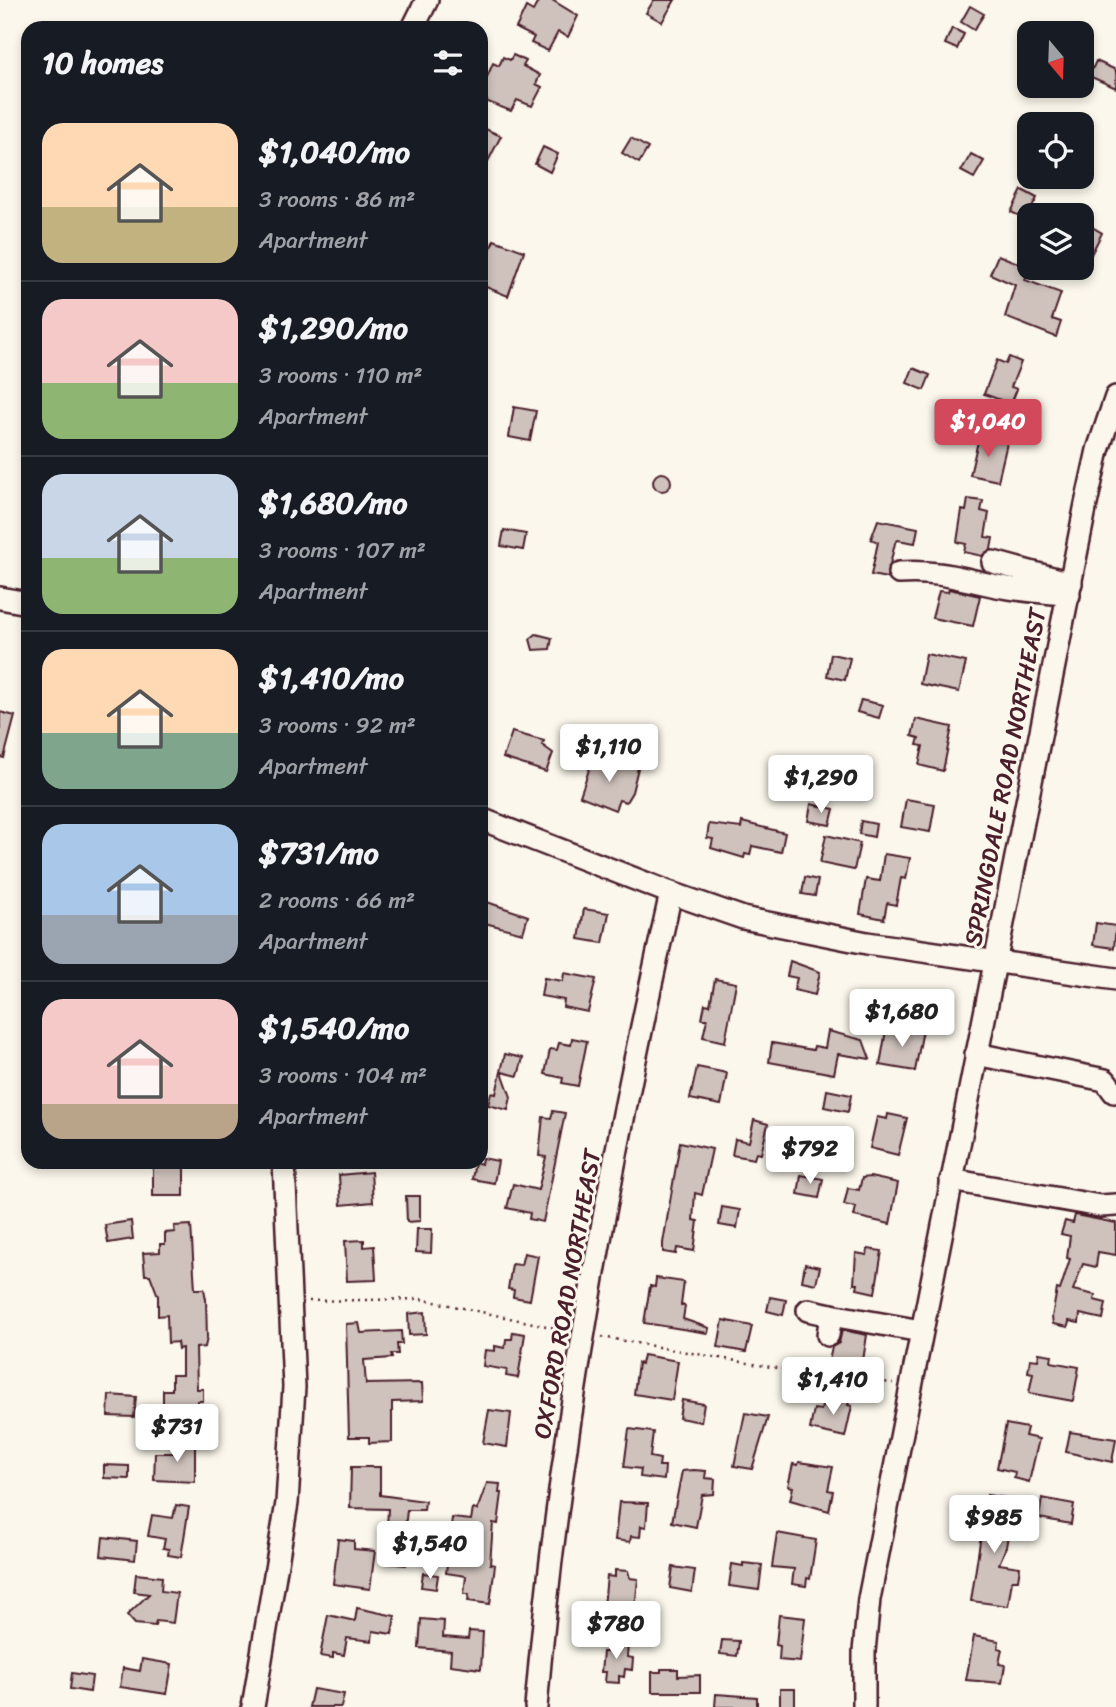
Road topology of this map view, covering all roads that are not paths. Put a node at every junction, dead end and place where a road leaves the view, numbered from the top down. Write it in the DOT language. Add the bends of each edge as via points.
graph roads {
  1 [pos="427,0"];
  2 [pos="416,21"];
  3 [pos="1116,397"];
  4 [pos="993,562"];
  5 [pos="899,573"];
  6 [pos="1070,589"];
  7 [pos="0,598"];
  8 [pos="21,602"];
  9 [pos="488,822"];
  10 [pos="671,893"];
  11 [pos="995,962"];
  12 [pos="1116,979"];
  13 [pos="976,1054"];
  14 [pos="1114,1092"];
  15 [pos="284,1169"];
  16 [pos="951,1180"];
  17 [pos="1116,1205"];
  18 [pos="808,1310"];
  19 [pos="921,1331"];
  20 [pos="253,1707"];
  21 [pos="536,1707"];
  22 [pos="864,1707"];
  1 -- 2 [label="street"];
  3 -- 6 [label="street, SPRINGDALE ROAD NORTHEAST" via="1098,450"];
  4 -- 6 [label="street"];
  5 -- 6 [label="street" via="961,575 1007,588"];
  6 -- 11 [label="street, SPRINGDALE ROAD NORTHEAST"];
  7 -- 8 [label="street"];
  9 -- 10 [label="street"];
  10 -- 11 [label="street" via="743,918"];
  10 -- 21 [label="street, OXFORD ROAD NORTHEAST" via="583,1334 561,1478"];
  11 -- 12 [label="street"];
  11 -- 13 [label="street, SPRINGDALE ROAD NORTHEAST"];
  13 -- 14 [label="street" via="1104,1080"];
  13 -- 16 [label="street, SPRINGDALE ROAD NORTHEAST"];
  15 -- 20 [label="street" via="294,1387 287,1503"];
  16 -- 17 [label="street"];
  16 -- 19 [label="street, SPRINGDALE ROAD NORTHEAST"];
  18 -- 19 [label="street" via="829,1325"];
  19 -- 22 [label="street, SPRINGDALE ROAD NORTHEAST" via="869,1599"];
}
